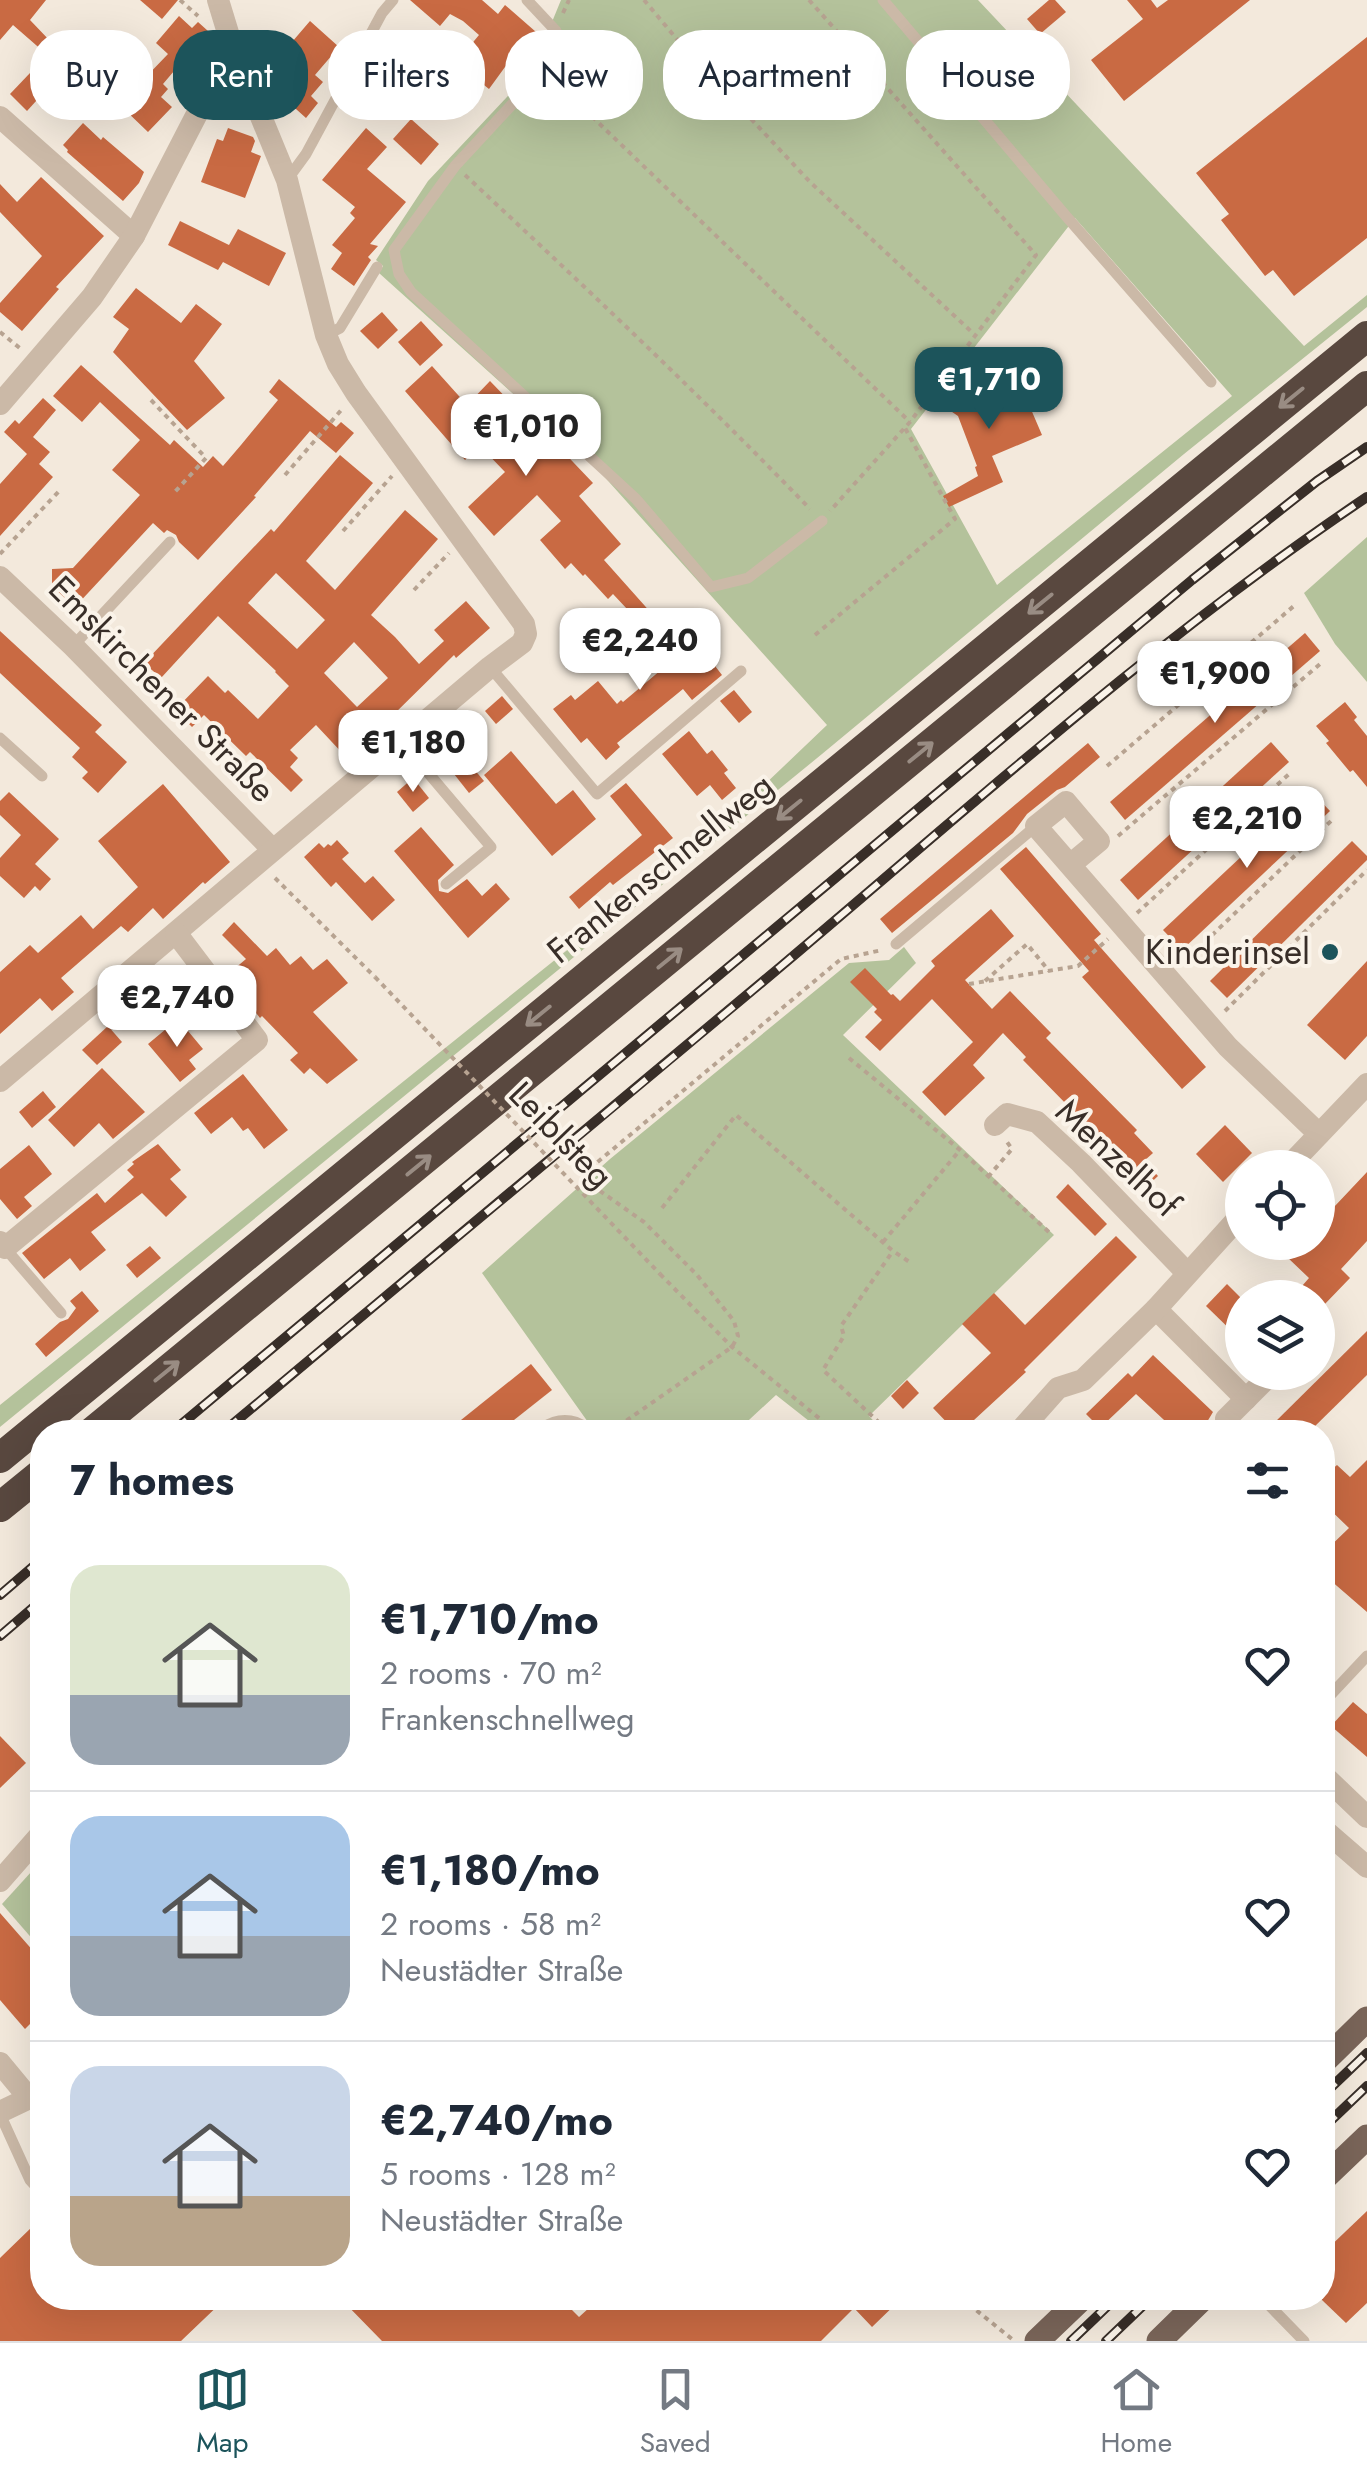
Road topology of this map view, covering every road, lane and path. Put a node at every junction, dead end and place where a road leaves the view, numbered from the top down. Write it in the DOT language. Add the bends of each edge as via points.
graph roads {
  1 [pos="218,0"];
  2 [pos="393,0"];
  3 [pos="527,0"];
  4 [pos="644,0"];
  5 [pos="809,0"];
  6 [pos="884,0"];
  7 [pos="227,30"];
  8 [pos="555,30"];
  9 [pos="505,112"];
  10 [pos="0,117"];
  11 [pos="194,120"];
  12 [pos="262,120"];
  13 [pos="596,120"];
  14 [pos="454,166"];
  15 [pos="287,180"];
  16 [pos="134,236"];
  17 [pos="377,268"];
  18 [pos="326,335"];
  19 [pos="975,335"];
  20 [pos="1367,336"];
  21 [pos="1211,382"];
  22 [pos="1367,386"];
  23 [pos="356,394"];
  24 [pos="151,400"];
  25 [pos="0,404"];
  26 [pos="910,422"];
  27 [pos="905,428"];
  28 [pos="405,462"];
  29 [pos="286,475"];
  30 [pos="61,489"];
  31 [pos="173,494"];
  32 [pos="822,521"];
  33 [pos="343,530"];
  34 [pos="462,539"];
  35 [pos="170,542"];
  36 [pos="0,554"];
  37 [pos="0,578"];
  38 [pos="414,590"];
  39 [pos="1296,604"];
  40 [pos="815,636"];
  41 [pos="73,646"];
  42 [pos="1320,664"];
  43 [pos="490,667"];
  44 [pos="742,671"];
  45 [pos="0,738"];
  46 [pos="402,741"];
  47 [pos="1107,766"];
  48 [pos="1289,774"];
  49 [pos="42,776"];
  50 [pos="1331,822"];
  51 [pos="1036,826"];
  52 [pos="1100,840"];
  53 [pos="266,856"];
  54 [pos="1070,866"];
  55 [pos="1367,870"];
  56 [pos="446,884"];
  57 [pos="1123,926"];
  58 [pos="176,933"];
  59 [pos="896,944"];
  60 [pos="1049,971"];
  61 [pos="1168,978"];
  62 [pos="984,982"];
  63 [pos="969,984"];
  64 [pos="1210,1026"];
  65 [pos="849,1058"];
  66 [pos="0,1081"];
  67 [pos="1367,1084"];
  68 [pos="995,1125"];
  69 [pos="1319,1134"];
  70 [pos="960,1150"];
  71 [pos="1304,1150"];
  72 [pos="988,1177"];
  73 [pos="662,1208"];
  74 [pos="1225,1233"];
  75 [pos="1051,1234"];
  76 [pos="883,1242"];
  77 [pos="2,1245"];
  78 [pos="894,1251"];
  79 [pos="910,1263"];
  80 [pos="1187,1274"];
  81 [pos="1156,1309"];
  82 [pos="62,1313"];
  83 [pos="732,1347"];
  84 [pos="1255,1390"];
  85 [pos="1246,1399"];
  86 [pos="46,1420"];
  87 [pos="107,1420"];
  88 [pos="627,1420"];
  89 [pos="821,1420"];
  90 [pos="876,1420"];
  91 [pos="1030,1420"];
  92 [pos="1226,1420"];
  93 [pos="30,1433"];
  94 [pos="0,1458"];
  95 [pos="30,1482"];
  96 [pos="0,1507"];
  97 [pos="1367,1656"];
  98 [pos="1335,1690"];
  99 [pos="1335,1786"];
  100 [pos="1367,1817"];
  101 [pos="1335,1840"];
  102 [pos="30,1847"];
  103 [pos="1367,1868"];
  104 [pos="0,1881"];
  105 [pos="1367,2019"];
  106 [pos="1335,2050"];
  107 [pos="0,2064"];
  108 [pos="30,2090"];
  109 [pos="30,2098"];
  110 [pos="0,2113"];
  111 [pos="1367,2136"];
  112 [pos="1335,2167"];
  113 [pos="30,2180"];
  114 [pos="979,2310"];
  115 [pos="1065,2310"];
  116 [pos="1190,2310"];
  117 [pos="1275,2310"];
  118 [pos="1024,2340"];
  119 [pos="1158,2341"];
  120 [pos="1304,2341"];
  1 -- 7 [label="street"];
  2 -- 15 [label="lane"];
  3 -- 8 [label="lane"];
  4 -- 19 [label="path" via="810,182"];
  5 -- 19 [label="path" via="1036,255"];
  6 -- 21 [label="lane"];
  9 -- 14 [label="lane"];
  10 -- 16 [label="street"];
  11 -- 16 [label="street"];
  12 -- 15 [label="street"];
  13 -- 26 [label="path"];
  14 -- 32 [label="path"];
  14 -- 32 [label="lane" via="394,250 399,274 636,499 711,587 748,578"];
  15 -- 18 [label="street"];
  16 -- 25 [label="street" via="92,297"];
  17 -- 18 [label="lane" via="340,328"];
  18 -- 23 [label="street"];
  19 -- 26 [label="path"];
  20 -- 86 [label="highway, Frankenschnellweg, one-way"];
  87 -- 22 [label="highway, one-way"];
  23 -- 28 [label="street"];
  23 -- 29 [label="path"];
  24 -- 31 [label="path" via="206,458"];
  26 -- 27 [label="path"];
  27 -- 32 [label="path"];
  27 -- 40 [label="path" via="954,519"];
  28 -- 33 [label="path"];
  28 -- 34 [label="street"];
  30 -- 36 [label="path"];
  34 -- 38 [label="path"];
  34 -- 43 [label="street" via="524,624 522,643"];
  35 -- 41 [label="lane"];
  37 -- 41 [label="street, Emskirchener Straße"];
  39 -- 47 [label="path"];
  41 -- 53 [label="street, Emskirchener Straße"];
  42 -- 52 [label="path" via="1114,840"];
  43 -- 44 [label="lane" via="597,794"];
  43 -- 46 [label="street"];
  45 -- 49 [label="lane"];
  46 -- 53 [label="street"];
  46 -- 56 [label="lane" via="490,846"];
  48 -- 57 [label="path"];
  50 -- 61 [label="path"];
  51 -- 52 [label="street" via="1066,802"];
  51 -- 54 [label="street"];
  51 -- 59 [label="lane"];
  52 -- 54 [label="street"];
  53 -- 58 [label="street"];
  53 -- 83 [label="path, Leiblsteg, bridge"];
  54 -- 57 [label="street"];
  55 -- 64 [label="path"];
  57 -- 60 [label="path" via="1078,966"];
  57 -- 61 [label="street"];
  58 -- 66 [label="street"];
  58 -- 77 [label="street" via="257,1040"];
  59 -- 83 [label="path" via="840,959 594,1165 594,1186 644,1222 734,1320 738,1336"];
  60 -- 62 [label="path"];
  60 -- 62 [label="path" via="1027,944"];
  61 -- 64 [label="street"];
  62 -- 63 [label="path"];
  64 -- 69 [label="street"];
  65 -- 70 [label="path"];
  67 -- 69 [label="street"];
  68 -- 72 [label="path" via="1012,1150"];
  68 -- 80 [label="street, Menzelhof" via="1007,1114 1037,1122"];
  69 -- 71 [label="street"];
  70 -- 72 [label="path"];
  70 -- 76 [label="path"];
  72 -- 75 [label="path"];
  73 -- 76 [label="path" via="736,1115"];
  74 -- 80 [label="street"];
  76 -- 78 [label="path"];
  77 -- 82 [label="lane"];
  78 -- 79 [label="path"];
  78 -- 90 [label="path" via="841,1326 844,1336 824,1370"];
  80 -- 81 [label="street"];
  81 -- 85 [label="street"];
  81 -- 91 [label="street" via="1083,1380 1058,1388"];
  83 -- 88 [label="path"];
  83 -- 89 [label="path, Leiblsteg"];
  84 -- 85 [label="street"];
  85 -- 92 [label="street"];
  93 -- 94 [label="highway, Frankenschnellweg, one-way"];
  95 -- 96 [label="highway"];
  97 -- 98 [label="lane"];
  99 -- 100 [label="street"];
  101 -- 103 [label="street"];
  102 -- 104 [label="street"];
  105 -- 106 [label="main road"];
  107 -- 108 [label="street"];
  109 -- 110 [label="street"];
  110 -- 113 [label="lane"];
  111 -- 112 [label="main road"];
  114 -- 118 [label="path"];
  115 -- 118 [label="main road"];
  116 -- 119 [label="main road"];
  117 -- 120 [label="lane"];
}
